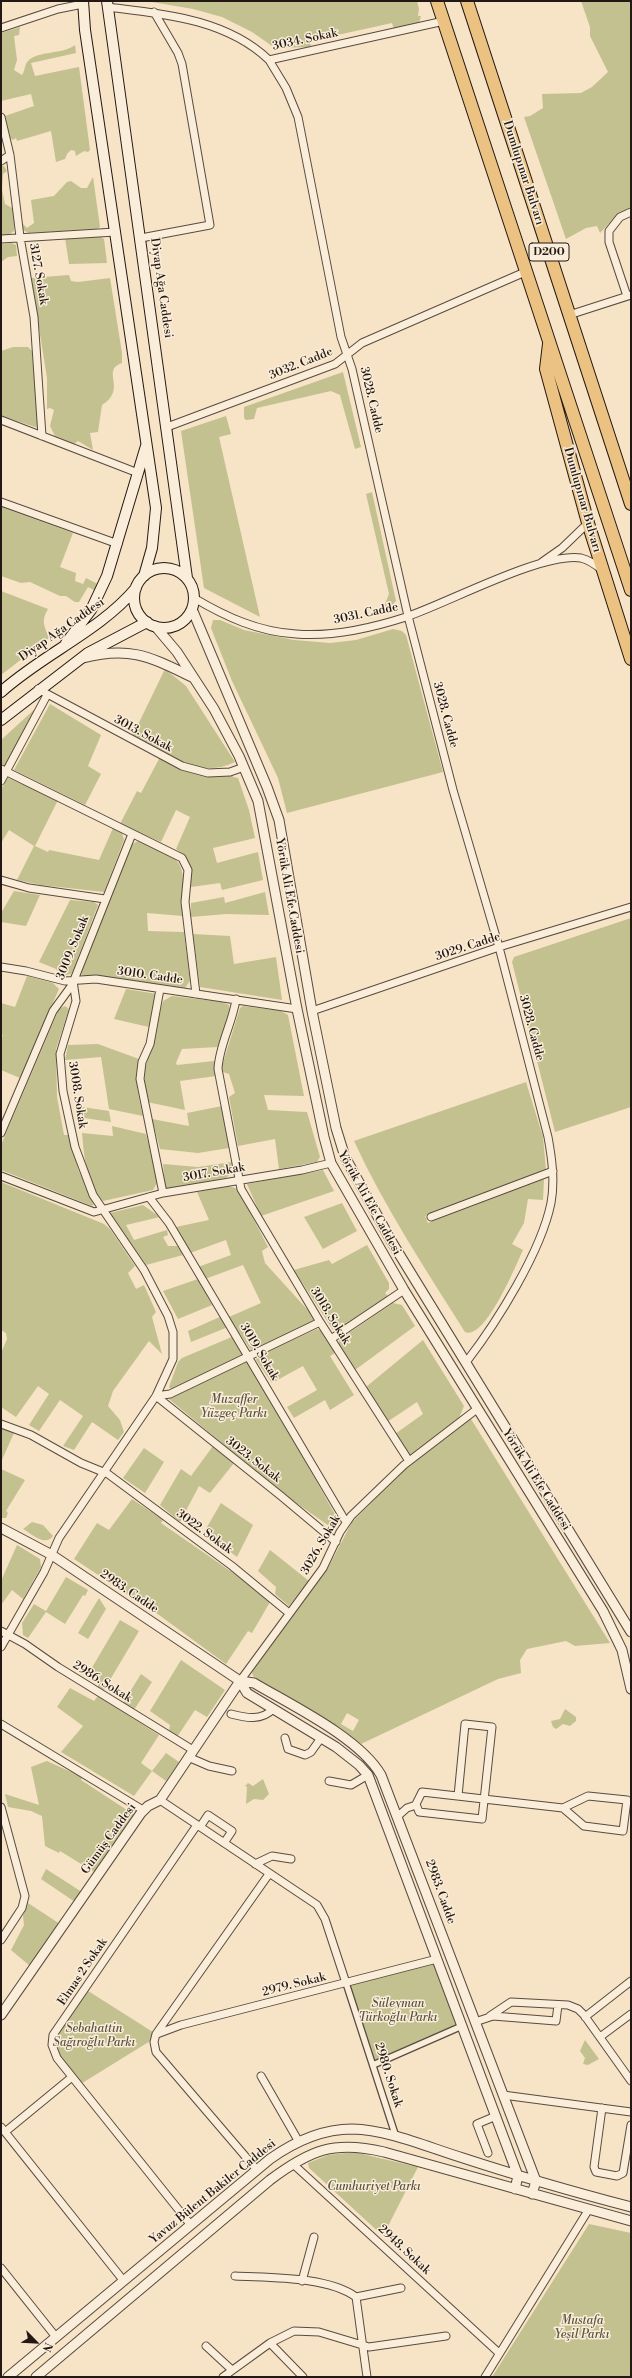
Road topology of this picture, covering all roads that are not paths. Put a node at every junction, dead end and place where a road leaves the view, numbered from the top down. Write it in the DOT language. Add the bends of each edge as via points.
graph roads {
  1 [pos="437,1"];
  2 [pos="467,1"];
  3 [pos="83,2"];
  4 [pos="107,4"];
  5 [pos="154,12"];
  6 [pos="444,20"];
  7 [pos="1,28"];
  8 [pos="269,60"];
  9 [pos="1,117"];
  10 [pos="5,156"];
  11 [pos="631,212"];
  12 [pos="114,232"];
  13 [pos="20,237"];
  14 [pos="141,238"];
  15 [pos="1,239"];
  16 [pos="525,272"];
  17 [pos="629,295"];
  18 [pos="569,315"];
  19 [pos="549,339"];
  20 [pos="347,353"];
  21 [pos="1,420"];
  22 [pos="167,427"];
  23 [pos="42,436"];
  24 [pos="147,442"];
  25 [pos="138,473"];
  26 [pos="1,502"];
  27 [pos="631,504"];
  28 [pos="588,523"];
  29 [pos="118,544"];
  30 [pos="540,563"];
  31 [pos="602,570"];
  32 [pos="144,576"];
  33 [pos="187,578"];
  34 [pos="136,588"];
  35 [pos="631,590"];
  36 [pos="194,598"];
  37 [pos="192,609"];
  38 [pos="408,616"];
  39 [pos="151,624"];
  40 [pos="66,643"];
  41 [pos="631,659"];
  42 [pos="78,660"];
  43 [pos="194,678"];
  44 [pos="38,689"];
  45 [pos="1,692"];
  46 [pos="47,695"];
  47 [pos="1,720"];
  48 [pos="244,767"];
  49 [pos="3,770"];
  50 [pos="1,781"];
  51 [pos="132,834"];
  52 [pos="1,880"];
  53 [pos="105,899"];
  54 [pos="631,907"];
  55 [pos="499,947"];
  56 [pos="1,967"];
  57 [pos="74,981"];
  58 [pos="160,989"];
  59 [pos="196,994"];
  60 [pos="236,999"];
  61 [pos="297,1009"];
  62 [pos="312,1011"];
  63 [pos="1,1133"];
  64 [pos="345,1157"];
  65 [pos="331,1163"];
  66 [pos="553,1171"];
  67 [pos="1,1176"];
  68 [pos="238,1180"];
  69 [pos="163,1193"];
  70 [pos="149,1197"];
  71 [pos="102,1210"];
  72 [pos="431,1218"];
  73 [pos="404,1290"];
  74 [pos="320,1322"];
  75 [pos="330,1339"];
  76 [pos="249,1357"];
  77 [pos="467,1361"];
  78 [pos="156,1396"];
  79 [pos="477,1409"];
  80 [pos="1,1424"];
  81 [pos="409,1461"];
  82 [pos="103,1472"];
  83 [pos="346,1522"];
  84 [pos="1,1528"];
  85 [pos="336,1542"];
  86 [pos="52,1555"];
  87 [pos="289,1612"];
  88 [pos="630,1626"];
  89 [pos="1,1631"];
  90 [pos="615,1632"];
  91 [pos="8,1635"];
  92 [pos="1,1647"];
  93 [pos="240,1681"];
  94 [pos="631,1689"];
  95 [pos="273,1709"];
  96 [pos="231,1714"];
  97 [pos="1,1724"];
  98 [pos="286,1738"];
  99 [pos="321,1738"];
  100 [pos="191,1754"];
  101 [pos="368,1758"];
  102 [pos="362,1768"];
  103 [pos="232,1771"];
  104 [pos="368,1775"];
  105 [pos="329,1781"];
  106 [pos="458,1796"];
  107 [pos="484,1799"];
  108 [pos="160,1800"];
  109 [pos="416,1805"];
  110 [pos="1,1807"];
  111 [pos="563,1808"];
  112 [pos="143,1810"];
  113 [pos="398,1816"];
  114 [pos="199,1826"];
  115 [pos="224,1843"];
  116 [pos="291,1859"];
  117 [pos="255,1864"];
  118 [pos="269,1874"];
  119 [pos="1,1940"];
  120 [pos="437,1959"];
  121 [pos="631,1981"];
  122 [pos="346,1983"];
  123 [pos="558,2005"];
  124 [pos="631,2014"];
  125 [pos="1,2015"];
  126 [pos="490,2016"];
  127 [pos="585,2017"];
  128 [pos="475,2022"];
  129 [pos="462,2026"];
  130 [pos="156,2034"];
  131 [pos="600,2037"];
  132 [pos="373,2065"];
  133 [pos="261,2076"];
  134 [pos="72,2077"];
  135 [pos="631,2081"];
  136 [pos="503,2095"];
  137 [pos="602,2108"];
  138 [pos="631,2112"];
  139 [pos="496,2116"];
  140 [pos="631,2125"];
  141 [pos="3,2129"];
  142 [pos="397,2137"];
  143 [pos="299,2142"];
  144 [pos="488,2153"];
  145 [pos="294,2164"];
  146 [pos="257,2170"];
  147 [pos="518,2176"];
  148 [pos="536,2181"];
  149 [pos="515,2189"];
  150 [pos="532,2194"];
  151 [pos="593,2197"];
  152 [pos="631,2207"];
  153 [pos="589,2210"];
  154 [pos="631,2221"];
  155 [pos="190,2224"];
  156 [pos="314,2237"];
  157 [pos="1,2268"];
  158 [pos="235,2276"];
  159 [pos="123,2280"];
  160 [pos="302,2281"];
  161 [pos="402,2288"];
  162 [pos="356,2297"];
  163 [pos="56,2336"];
  164 [pos="446,2336"];
  165 [pos="270,2343"];
  166 [pos="206,2346"];
  167 [pos="363,2346"];
  168 [pos="500,2353"];
  169 [pos="232,2370"];
  170 [pos="8,2377"];
  171 [pos="36,2377"];
  172 [pos="222,2377"];
  173 [pos="304,2377"];
  174 [pos="367,2377"];
  175 [pos="484,2377"];
  1 -- 6 [label="highway, Dumlupınar Bulvarı / D200"];
  2 -- 18 [label="highway, Dumlupınar Bulvarı / D200"];
  3 -- 7 [label="street"];
  3 -- 12 [label="main road, Diyap Ağa Caddesi"];
  4 -- 5 [label="street, 3034. Sokak"];
  4 -- 14 [label="main road, Diyap Ağa Caddesi"];
  5 -- 8 [label="street, 3034. Sokak" via="196,21 231,34 255,46"];
  5 -- 14 [label="street" via="182,64 210,225"];
  6 -- 8 [label="street, 3034. Sokak"];
  6 -- 16 [label="highway, Dumlupınar Bulvarı / D200"];
  8 -- 20 [label="street, 3028. Cadde" via="286,88 298,117 341,336"];
  9 -- 10 [label="street, 3127. Sokak"];
  10 -- 13 [label="street, 3127. Sokak"];
  11 -- 17 [label="street" via="613,224 609,231 609,242"];
  12 -- 13 [label="street"];
  12 -- 24 [label="main road, Diyap Ağa Caddesi"];
  13 -- 15 [label="street"];
  13 -- 23 [label="street, 3127. Sokak" via="34,317"];
  14 -- 22 [label="main road, Diyap Ağa Caddesi"];
  16 -- 19 [label="highway, Dumlupınar Bulvarı / D200"];
  16 -- 20 [label="street, 3032. Cadde" via="362,343"];
  17 -- 18 [label="street"];
  18 -- 27 [label="highway, Dumlupınar Bulvarı / D200"];
  19 -- 28 [label="highway, Dumlupınar Bulvarı" via="546,369"];
  19 -- 35 [label="highway, Dumlupınar Bulvarı / D200"];
  20 -- 22 [label="street, 3032. Cadde" via="335,364"];
  20 -- 38 [label="street, 3028. Cadde"];
  21 -- 23 [label="street"];
  22 -- 33 [label="main road, Diyap Ağa Caddesi"];
  23 -- 25 [label="street"];
  24 -- 25 [label="main road"];
  24 -- 32 [label="main road, Diyap Ağa Caddesi" via="156,508 152,548"];
  25 -- 29 [label="main road"];
  26 -- 29 [label="street"];
  28 -- 30 [label="street, 3031. Cadde" via="562,548"];
  28 -- 31 [label="highway, Dumlupınar Bulvarı"];
  29 -- 40 [label="main road" via="91,610"];
  30 -- 31 [label="street, 3031. Cadde" via="581,558"];
  30 -- 38 [label="street, 3031. Cadde"];
  31 -- 41 [label="highway, Dumlupınar Bulvarı"];
  32 -- 33 [label="main road" via="151,571 166,568"];
  32 -- 34 [label="main road, Diyap Ağa Caddesi"];
  33 -- 36 [label="main road, Diyap Ağa Caddesi"];
  34 -- 39 [label="main road" via="136,607"];
  34 -- 40 [label="main road, Diyap Ağa Caddesi" via="112,613"];
  36 -- 37 [label="main road, Diyap Ağa Caddesi"];
  36 -- 38 [label="street, 3031. Cadde" via="243,623 296,634 356,630"];
  37 -- 39 [label="main road" via="188,616 173,626"];
  37 -- 62 [label="street, Yörük Ali Efe Caddesi" via="279,820"];
  38 -- 55 [label="street, 3028. Cadde" via="453,790"];
  39 -- 42 [label="main road" via="100,645"];
  39 -- 43 [label="street, Yörük Ali Efe Caddesi" via="177,652"];
  40 -- 45 [label="main road, Diyap Ağa Caddesi"];
  42 -- 43 [label="street" via="108,652 132,653 160,661"];
  42 -- 44 [label="main road"];
  43 -- 48 [label="street, Yörük Ali Efe Caddesi" via="223,725"];
  44 -- 46 [label="street, 3013. Sokak"];
  44 -- 47 [label="main road"];
  46 -- 48 [label="street, 3013. Sokak" via="182,766 208,773 230,772"];
  46 -- 49 [label="street"];
  48 -- 61 [label="street, Yörük Ali Efe Caddesi" via="254,790 262,820"];
  49 -- 50 [label="street"];
  49 -- 51 [label="street"];
  51 -- 53 [label="street, 3009. Sokak"];
  51 -- 59 [label="street" via="177,854 186,863 185,902"];
  52 -- 53 [label="street" via="29,888"];
  53 -- 57 [label="street, 3009. Sokak"];
  54 -- 55 [label="street, 3029. Cadde"];
  55 -- 62 [label="street, 3029. Cadde"];
  55 -- 66 [label="street, 3028. Cadde" via="548,1137"];
  56 -- 57 [label="street, 3010. Cadde" via="26,970 58,980"];
  57 -- 58 [label="street, 3010. Cadde" via="96,979"];
  57 -- 63 [label="street, 3009. Sokak" via="53,1011"];
  57 -- 71 [label="street, 3008. Sokak" via="76,1002 60,1054 63,1091 75,1147 86,1180"];
  58 -- 59 [label="street, 3010. Cadde"];
  58 -- 69 [label="street" via="150,1044 142,1062 140,1079"];
  59 -- 60 [label="street, 3010. Cadde"];
  60 -- 61 [label="street, 3010. Cadde"];
  60 -- 68 [label="street, 3018. Sokak" via="219,1057 218,1069"];
  61 -- 65 [label="street, Yörük Ali Efe Caddesi"];
  62 -- 64 [label="street, Yörük Ali Efe Caddesi" via="336,1128"];
  64 -- 65 [label="street"];
  64 -- 77 [label="street, Yörük Ali Efe Caddesi" via="393,1244"];
  65 -- 68 [label="street, 3017. Sokak"];
  65 -- 73 [label="street, Yörük Ali Efe Caddesi"];
  66 -- 72 [label="street"];
  66 -- 77 [label="street, 3028. Cadde" via="551,1203 531,1258 492,1329"];
  67 -- 71 [label="street, 3017. Sokak" via="87,1211"];
  68 -- 69 [label="street, 3017. Sokak"];
  68 -- 74 [label="street, 3018. Sokak" via="272,1243"];
  69 -- 70 [label="street, 3017. Sokak"];
  70 -- 71 [label="street, 3017. Sokak"];
  70 -- 76 [label="street, 3019. Sokak" via="169,1223"];
  71 -- 78 [label="street, 3008. Sokak" via="144,1270 171,1324 174,1341 173,1359"];
  73 -- 75 [label="street"];
  73 -- 79 [label="street, Yörük Ali Efe Caddesi"];
  74 -- 75 [label="street, 3018. Sokak"];
  74 -- 76 [label="street"];
  75 -- 81 [label="street, 3018. Sokak"];
  76 -- 78 [label="street" via="170,1394"];
  76 -- 83 [label="street, 3019. Sokak"];
  77 -- 88 [label="street, Yörük Ali Efe Caddesi"];
  78 -- 82 [label="street, 3008. Sokak"];
  78 -- 85 [label="street, 3023. Sokak"];
  79 -- 81 [label="street, 3026. Sokak"];
  79 -- 90 [label="street, Yörük Ali Efe Caddesi"];
  80 -- 82 [label="street, 3022. Sokak"];
  81 -- 83 [label="street, 3026. Sokak"];
  82 -- 86 [label="street, 3008. Sokak" via="59,1538"];
  82 -- 87 [label="street, 3022. Sokak" via="232,1566"];
  83 -- 85 [label="street, 3026. Sokak"];
  84 -- 86 [label="street, 2983. Cadde"];
  85 -- 87 [label="street, 3026. Sokak" via="323,1568"];
  86 -- 91 [label="street, 3008. Sokak"];
  86 -- 93 [label="street, 2983. Cadde"];
  87 -- 93 [label="street, 3026. Sokak"];
  88 -- 90 [label="street"];
  89 -- 91 [label="street, 2986. Sokak"];
  90 -- 94 [label="street, Yörük Ali Efe Caddesi"];
  91 -- 92 [label="street, 3008. Sokak"];
  91 -- 100 [label="street, 2986. Sokak"];
  93 -- 95 [label="street, 2983. Cadde" via="247,1693"];
  93 -- 100 [label="street, Gümüş Caddesi"];
  93 -- 101 [label="street, 2983. Cadde" via="254,1683 335,1732"];
  95 -- 96 [label="street" via="255,1718"];
  95 -- 99 [label="street, 2983. Cadde"];
  97 -- 112 [label="street"];
  98 -- 99 [label="street" via="288,1749 305,1755 311,1752"];
  99 -- 102 [label="street, 2983. Cadde"];
  100 -- 103 [label="street, 2986. Sokak" via="209,1766"];
  100 -- 108 [label="street, Gümüş Caddesi"];
  101 -- 102 [label="street"];
  101 -- 113 [label="street, 2983. Cadde" via="382,1775"];
  102 -- 104 [label="street, 2983. Cadde"];
  104 -- 105 [label="street" via="351,1786"];
  104 -- 120 [label="street, 2983. Cadde"];
  106 -- 107 [label="street"];
  106 -- 107 [label="street" via="465,1724 492,1727"];
  106 -- 109 [label="street" via="422,1792"];
  107 -- 109 [label="street" via="482,1819 420,1813"];
  107 -- 111 [label="street"];
  108 -- 112 [label="street, Gümüş Caddesi"];
  108 -- 114 [label="street"];
  109 -- 113 [label="street" via="407,1808"];
  110 -- 119 [label="street" via="25,1900"];
  111 -- 111 [label="street" via="584,1826 623,1831 627,1800 588,1796"];
  112 -- 125 [label="street, Gümüş Caddesi"];
  113 -- 128 [label="street, 2983. Cadde"];
  114 -- 115 [label="street"];
  114 -- 115 [label="street" via="208,1815 232,1830"];
  114 -- 134 [label="street, Elmas 2 Sokak" via="53,2035 52,2045 55,2054"];
  115 -- 117 [label="street"];
  116 -- 117 [label="street" via="272,1856"];
  117 -- 118 [label="street"];
  118 -- 122 [label="street, 2980. Sokak" via="318,1907 325,1919"];
  118 -- 130 [label="street"];
  120 -- 122 [label="street, 2979. Sokak"];
  120 -- 129 [label="street, 2983. Cadde"];
  121 -- 127 [label="street"];
  122 -- 130 [label="street, 2979. Sokak" via="181,2025"];
  122 -- 132 [label="street, 2980. Sokak"];
  123 -- 126 [label="street" via="512,2002"];
  123 -- 126 [label="street" via="556,2021"];
  123 -- 127 [label="street" via="574,2008"];
  124 -- 131 [label="street"];
  126 -- 128 [label="street"];
  127 -- 131 [label="street"];
  128 -- 129 [label="street"];
  128 -- 136 [label="street, 2983. Cadde"];
  129 -- 132 [label="street"];
  129 -- 139 [label="street, 2983. Cadde"];
  130 -- 146 [label="street" via="156,2052"];
  131 -- 135 [label="street"];
  132 -- 142 [label="street, 2980. Sokak"];
  133 -- 143 [label="street"];
  134 -- 141 [label="street"];
  134 -- 155 [label="street, Elmas 2 Sokak"];
  136 -- 137 [label="street"];
  136 -- 148 [label="street, 2983. Cadde"];
  137 -- 138 [label="street"];
  137 -- 140 [label="street" via="594,2167 596,2172 617,2176 623,2173"];
  139 -- 144 [label="street" via="477,2124"];
  139 -- 147 [label="street, 2983. Cadde"];
  141 -- 159 [label="street"];
  142 -- 143 [label="street, Yavuz Bülent Bakiler Caddesi" via="374,2131 350,2129 323,2133"];
  142 -- 147 [label="street, Yavuz Bülent Bakiler Caddesi"];
  143 -- 146 [label="street, Yavuz Bülent Bakiler Caddesi" via="277,2154"];
  145 -- 149 [label="street" via="330,2147 358,2147 392,2154"];
  145 -- 168 [label="street, 2948. Sokak"];
  145 -- 171 [label="street" via="270,2180"];
  146 -- 155 [label="street, Yavuz Bülent Bakiler Caddesi"];
  147 -- 148 [label="street, Yavuz Bülent Bakiler Caddesi"];
  147 -- 149 [label="street"];
  148 -- 150 [label="street"];
  148 -- 151 [label="street, Yavuz Bülent Bakiler Caddesi"];
  149 -- 150 [label="street"];
  150 -- 153 [label="street"];
  151 -- 152 [label="street, Yavuz Bülent Bakiler Caddesi"];
  151 -- 153 [label="street"];
  153 -- 154 [label="street"];
  153 -- 168 [label="street"];
  155 -- 159 [label="street, Yavuz Bülent Bakiler Caddesi"];
  156 -- 160 [label="street"];
  157 -- 163 [label="street"];
  158 -- 160 [label="street"];
  159 -- 163 [label="street, Yavuz Bülent Bakiler Caddesi"];
  160 -- 162 [label="street" via="338,2288"];
  161 -- 162 [label="street"];
  162 -- 167 [label="street"];
  163 -- 170 [label="street, Yavuz Bülent Bakiler Caddesi"];
  164 -- 167 [label="street"];
  165 -- 167 [label="street" via="287,2334 307,2330 322,2332"];
  165 -- 169 [label="street"];
  165 -- 173 [label="street"];
  166 -- 169 [label="street"];
  167 -- 174 [label="street"];
  168 -- 175 [label="street"];
  169 -- 172 [label="street"];
}
